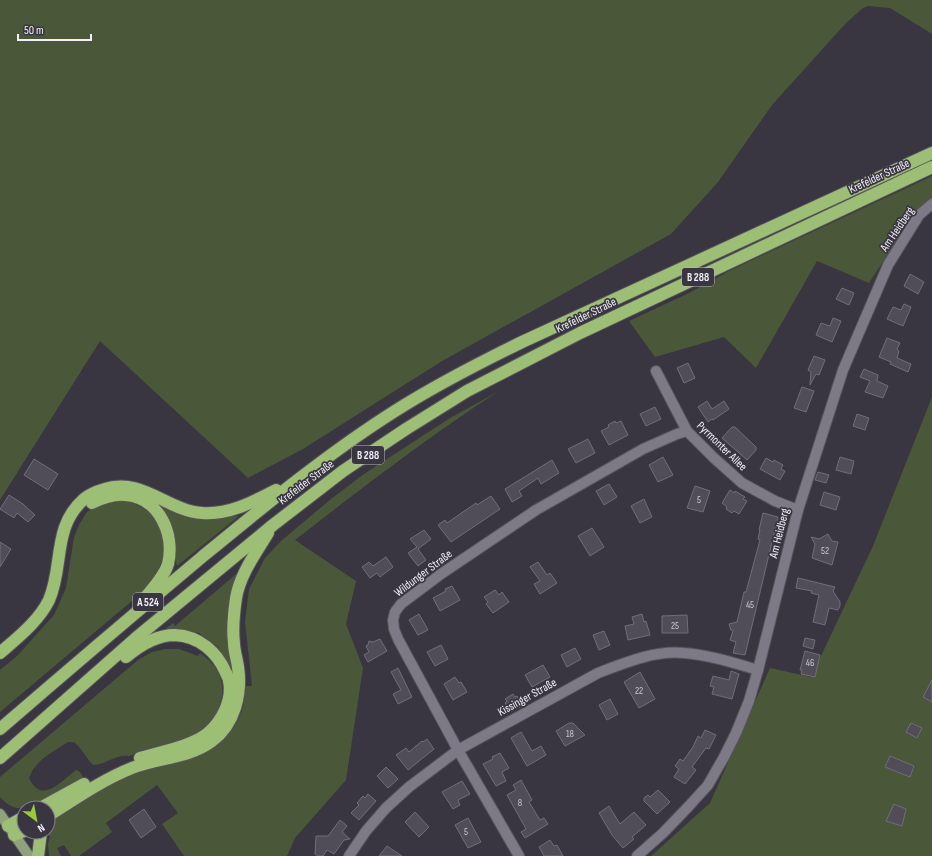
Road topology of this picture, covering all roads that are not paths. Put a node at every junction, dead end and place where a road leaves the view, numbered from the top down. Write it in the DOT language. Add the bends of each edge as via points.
graph roads {
  1 [pos="932,153"];
  2 [pos="932,166"];
  3 [pos="932,204"];
  4 [pos="656,371"];
  5 [pos="687,431"];
  6 [pos="299,479"];
  7 [pos="798,510"];
  8 [pos="273,525"];
  9 [pos="123,624"];
  10 [pos="0,653"];
  11 [pos="0,664"];
  12 [pos="758,670"];
  13 [pos="93,677"];
  14 [pos="0,729"];
  15 [pos="458,750"];
  16 [pos="0,758"];
  17 [pos="55,800"];
  18 [pos="56,811"];
  19 [pos="0,814"];
  20 [pos="16,831"];
  21 [pos="21,840"];
  22 [pos="40,840"];
  23 [pos="29,856"];
  24 [pos="38,856"];
  25 [pos="349,856"];
  26 [pos="519,856"];
  27 [pos="637,856"];
  1 -- 6 [label="highway, Krefelder Straße / B 288" via="483,361 396,411"];
  2 -- 8 [label="highway, Krefelder Straße / B 288" via="580,332 467,391 343,471"];
  3 -- 7 [label="street, Am Heidberg" via="919,215 888,265 843,370"];
  4 -- 5 [label="street, Pyrmonter Allee"];
  5 -- 7 [label="street, Pyrmonter Allee" via="742,483"];
  5 -- 15 [label="street, Wildunger Straße" via="643,449 536,510 441,574 401,604 395,612 394,629 398,639"];
  6 -- 9 [label="highway, A 524"];
  6 -- 10 [label="highway" via="243,507 213,514 186,510 128,486 113,486 98,491 85,499 72,512 65,524 54,586 49,600 30,624"];
  7 -- 12 [label="street, Am Heidberg"];
  8 -- 13 [label="highway, A 524" via="136,638"];
  8 -- 18 [label="highway" via="241,579 237,595 233,618 240,690 235,710 227,724 213,740 196,751 133,767 84,792"];
  9 -- 11 [label="highway" via="158,582 167,566 170,552 167,529 162,518 144,501 125,494 102,498 89,504 79,515 67,542 63,581 56,603 49,614"];
  9 -- 14 [label="highway, A 524"];
  12 -- 15 [label="street, Kissinger Straße" via="711,657 683,653 663,654 620,664"];
  12 -- 27 [label="street, Am Heidberg" via="736,733 708,785 663,833"];
  13 -- 16 [label="highway, A 524"];
  13 -- 17 [label="highway" via="112,669 138,648 156,639 174,635 186,636 206,647 220,661 229,681 229,701 221,718 208,733 189,743 132,760"];
  15 -- 25 [label="street, Kissinger Straße" via="409,786 386,808"];
  15 -- 26 [label="street, Wildunger Straße"];
  19 -- 20 [label="main road"];
  21 -- 23 [label="main road"];
  22 -- 24 [label="highway"];
}
